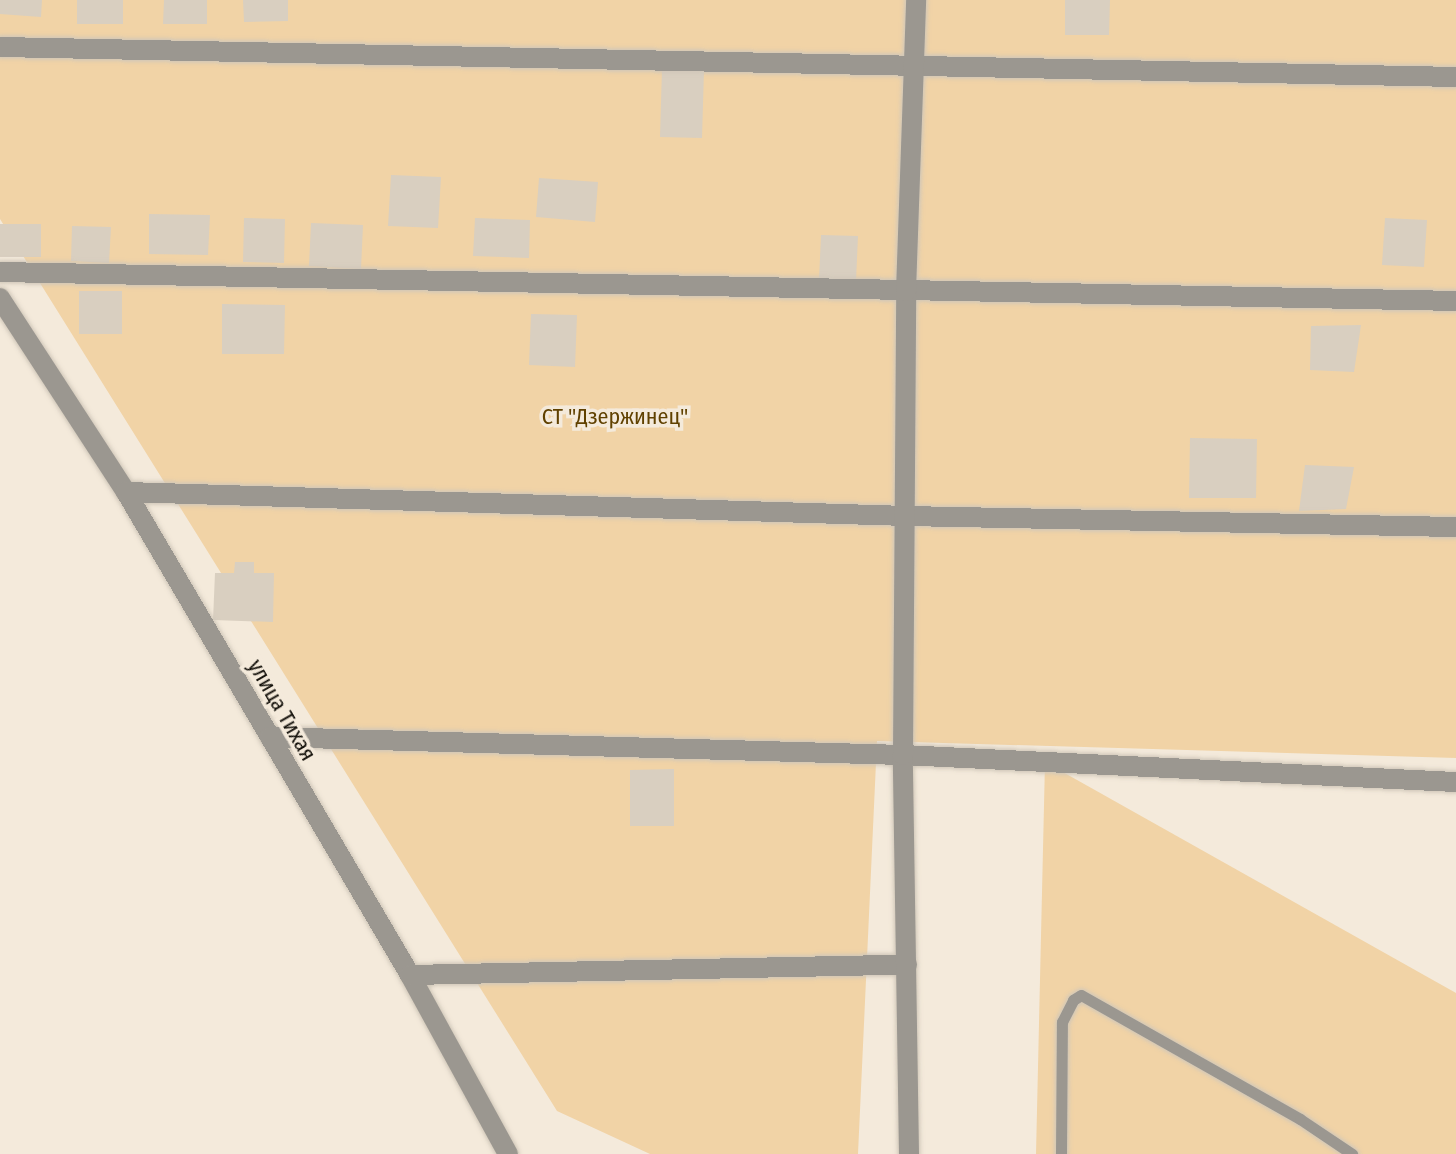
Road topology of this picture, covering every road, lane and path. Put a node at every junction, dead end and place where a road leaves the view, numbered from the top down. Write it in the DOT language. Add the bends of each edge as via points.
graph roads {
  1 [pos="916,0"];
  2 [pos="0,47"];
  3 [pos="913,64"];
  4 [pos="1456,77"];
  5 [pos="0,272"];
  6 [pos="906,291"];
  7 [pos="0,298"];
  8 [pos="1456,301"];
  9 [pos="126,492"];
  10 [pos="906,516"];
  11 [pos="1456,527"];
  12 [pos="270,737"];
  13 [pos="903,755"];
  14 [pos="1456,782"];
  15 [pos="907,965"];
  16 [pos="410,975"];
  17 [pos="508,1154"];
  18 [pos="909,1154"];
  19 [pos="1061,1154"];
  20 [pos="1352,1154"];
  1 -- 3 [label="street"];
  2 -- 3 [label="street"];
  3 -- 4 [label="street"];
  3 -- 6 [label="street"];
  5 -- 6 [label="street"];
  6 -- 8 [label="street"];
  6 -- 10 [label="street"];
  7 -- 9 [label="street, улица Тихая"];
  9 -- 10 [label="street"];
  9 -- 12 [label="street, улица Тихая"];
  10 -- 11 [label="street"];
  10 -- 13 [label="street"];
  12 -- 13 [label="street"];
  12 -- 16 [label="street, улица Тихая"];
  13 -- 14 [label="street"];
  13 -- 15 [label="street"];
  15 -- 16 [label="street"];
  15 -- 18 [label="street"];
  16 -- 17 [label="street, улица Тихая"];
  19 -- 20 [label="lane" via="1062,1022 1081,995"];
}
